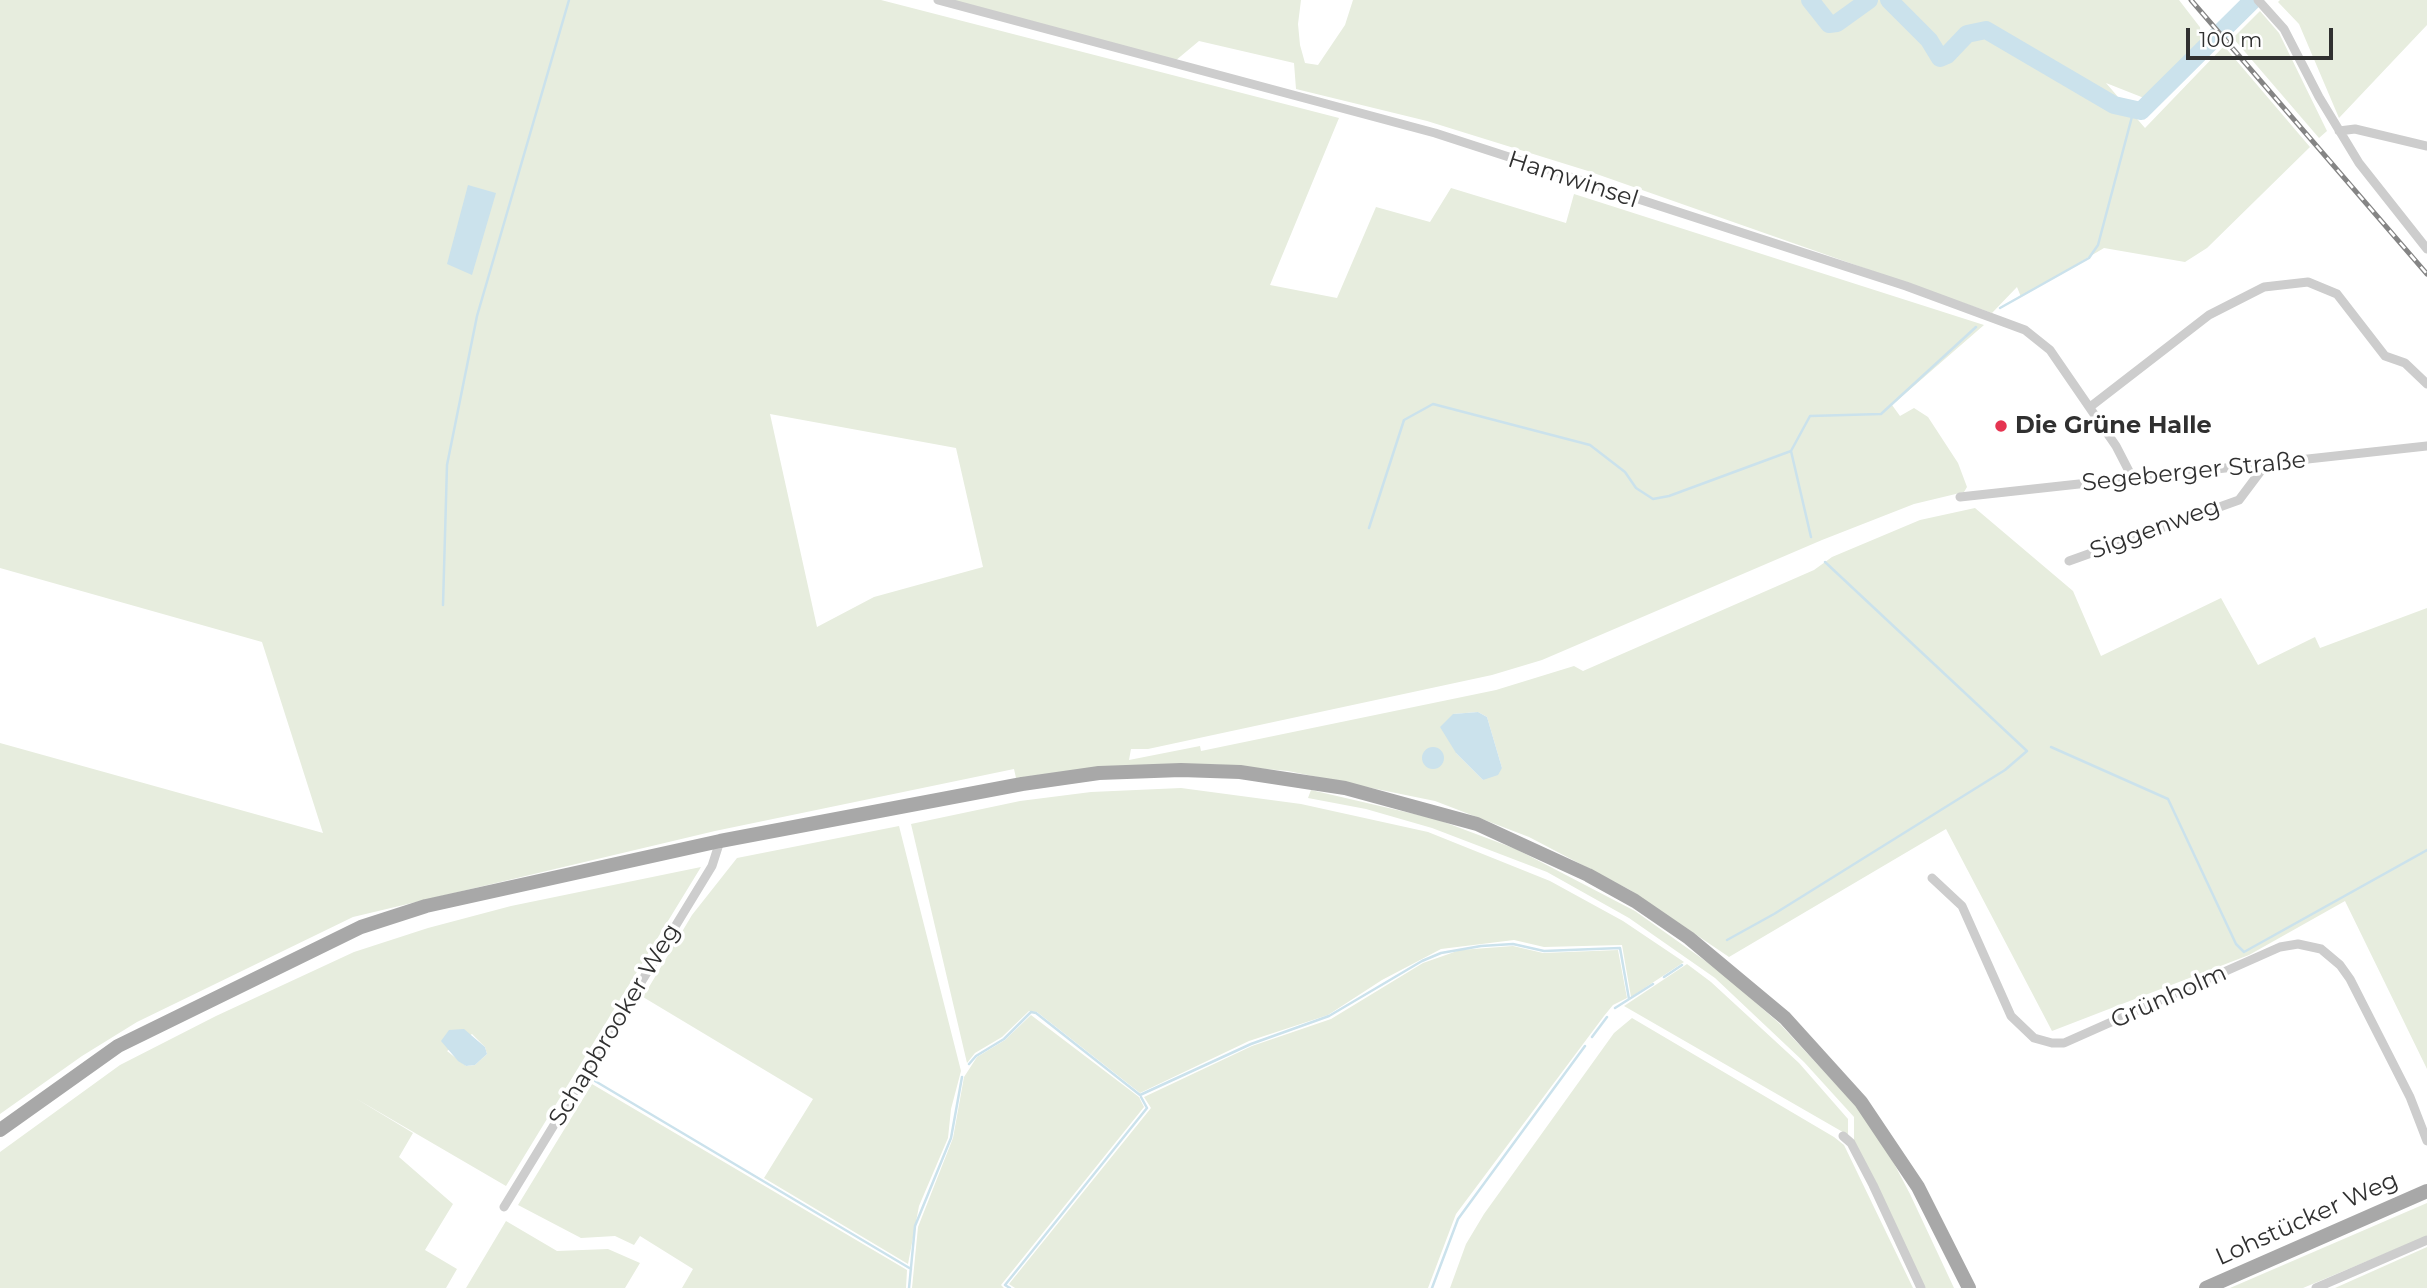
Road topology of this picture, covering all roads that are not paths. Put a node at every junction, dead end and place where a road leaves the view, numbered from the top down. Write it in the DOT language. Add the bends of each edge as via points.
graph roads {
  1 [pos="939,0"];
  2 [pos="2261,3"];
  3 [pos="2339,131"];
  4 [pos="2427,146"];
  5 [pos="2427,249"];
  6 [pos="2427,384"];
  7 [pos="2090,407"];
  8 [pos="2427,446"];
  9 [pos="2266,464"];
  10 [pos="2132,477"];
  11 [pos="1960,497"];
  12 [pos="2069,561"];
  13 [pos="720,841"];
  14 [pos="1932,878"];
  15 [pos="2410,1097"];
  16 [pos="2427,1120"];
  17 [pos="0,1130"];
  18 [pos="1843,1136"];
  19 [pos="2427,1141"];
  20 [pos="2427,1191"];
  21 [pos="504,1207"];
  22 [pos="2427,1240"];
  23 [pos="1921,1288"];
  24 [pos="1969,1288"];
  25 [pos="2206,1288"];
  26 [pos="2316,1288"];
  1 -- 7 [label="street, Hamwinsel" via="1435,134 1906,286 2025,330 2050,350"];
  2 -- 3 [label="street" via="2284,29"];
  3 -- 4 [label="street" via="2355,129"];
  3 -- 5 [label="street"];
  6 -- 7 [label="street" via="2404,363 2385,356 2337,294 2308,282 2264,287 2209,315"];
  7 -- 10 [label="street, Hamwinsel"];
  8 -- 9 [label="street, Segeberger Straße"];
  9 -- 10 [label="street, Segeberger Straße"];
  9 -- 12 [label="street, Siggenweg" via="2239,500"];
  10 -- 11 [label="street, Segeberger Straße"];
  13 -- 17 [label="main road" via="426,905 360,927 118,1046"];
  13 -- 21 [label="street, Schapbrooker Weg" via="712,866"];
  13 -- 24 [label="main road" via="1021,784 1099,773 1181,770 1240,772 1345,788 1477,824 1635,901 1698,945 1785,1018 1861,1102 1893,1146"];
  14 -- 15 [label="street, Grünholm" via="1962,906 2011,1016 2034,1038 2064,1043 2280,947 2311,945 2330,955 2350,979"];
  15 -- 16 [label="street, Grünholm"];
  15 -- 19 [label="street, Grünholm"];
  18 -- 23 [label="street" via="1873,1185"];
  20 -- 25 [label="main road, Lohstücker Weg"];
  22 -- 26 [label="street"];
}
